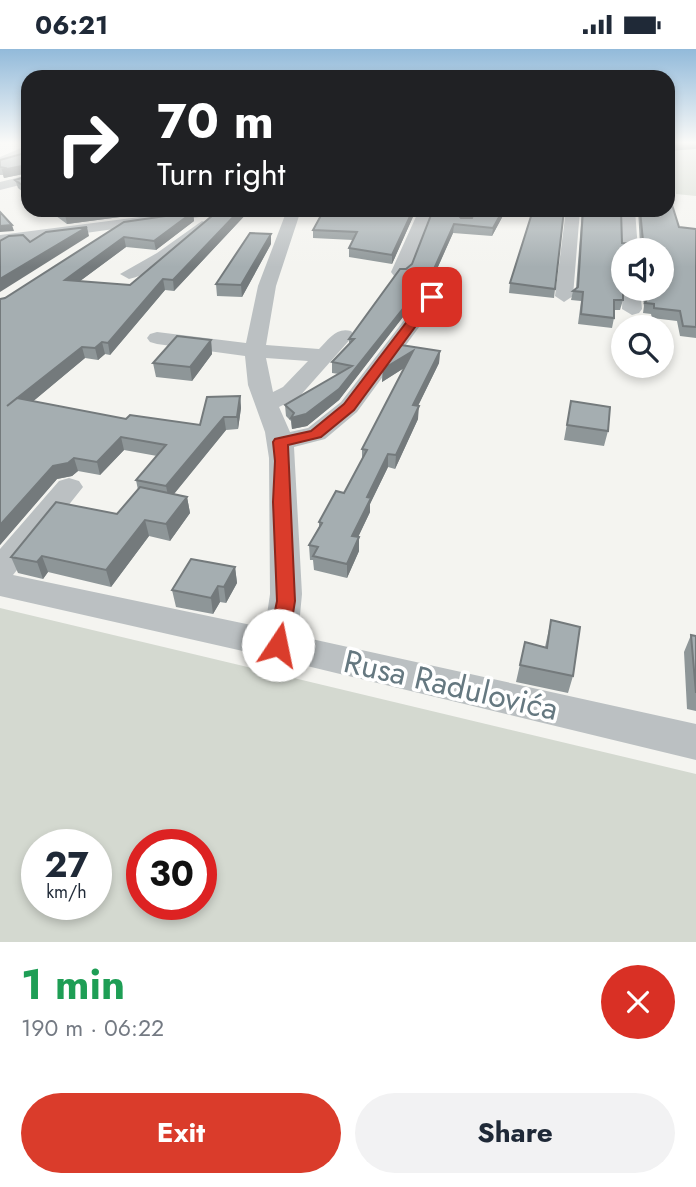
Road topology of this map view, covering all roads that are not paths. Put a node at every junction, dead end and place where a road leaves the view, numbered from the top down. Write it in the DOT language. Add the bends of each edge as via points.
graph roads {
  1 [pos="176,217"];
  2 [pos="212,217"];
  3 [pos="291,217"];
  4 [pos="423,217"];
  5 [pos="572,217"];
  6 [pos="628,217"];
  7 [pos="118,226"];
  8 [pos="629,238"];
  9 [pos="4,241"];
  10 [pos="88,249"];
  11 [pos="400,272"];
  12 [pos="129,274"];
  13 [pos="564,296"];
  14 [pos="432,297"];
  15 [pos="632,301"];
  16 [pos="632,309"];
  17 [pos="344,335"];
  18 [pos="157,338"];
  19 [pos="256,351"];
  20 [pos="324,356"];
  21 [pos="266,405"];
  22 [pos="280,442"];
  23 [pos="69,487"];
  24 [pos="0,569"];
  25 [pos="0,585"];
  26 [pos="278,645"];
  27 [pos="696,741"];
  1 -- 7 [label="street"];
  2 -- 12 [label="street" via="163,257"];
  3 -- 19 [label="street" via="279,246"];
  4 -- 11 [label="street"];
  5 -- 13 [label="street"];
  6 -- 8 [label="street"];
  7 -- 9 [label="street"];
  7 -- 10 [label="street"];
  14 -- 22 [label="street" via="349,407 316,434"];
  15 -- 16 [label="street"];
  17 -- 20 [label="street"];
  18 -- 19 [label="street"];
  19 -- 20 [label="street"];
  19 -- 21 [label="street" via="255,368"];
  20 -- 21 [label="street" via="291,392"];
  21 -- 22 [label="street"];
  22 -- 26 [label="street" via="286,601"];
  23 -- 24 [label="street"];
  25 -- 26 [label="street, Rusa Radulovića"];
  26 -- 27 [label="street, Rusa Radulovića"];
}
